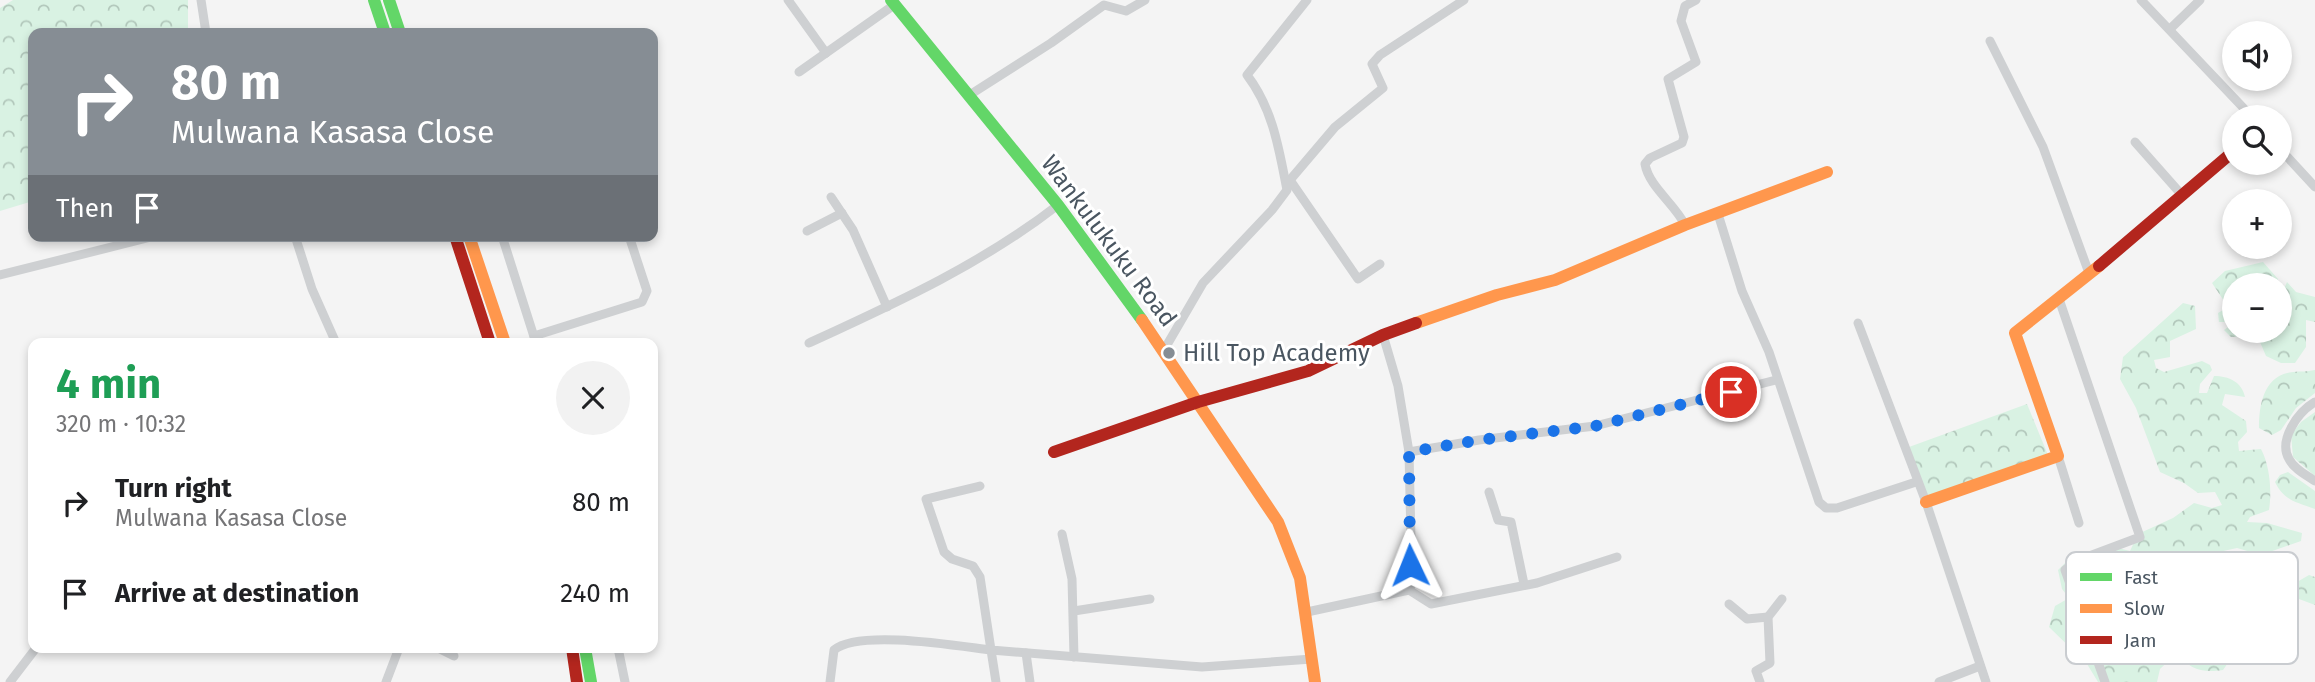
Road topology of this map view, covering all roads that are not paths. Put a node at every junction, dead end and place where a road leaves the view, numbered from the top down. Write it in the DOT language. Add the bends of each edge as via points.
graph roads {
  1 [pos="201,0"];
  2 [pos="374,0"];
  3 [pos="389,0"];
  4 [pos="788,0"];
  5 [pos="1145,0"];
  6 [pos="1306,0"];
  7 [pos="1464,0"];
  8 [pos="1696,0"];
  9 [pos="2141,0"];
  10 [pos="2200,0"];
  11 [pos="893,2"];
  12 [pos="205,28"];
  13 [pos="384,28"];
  14 [pos="398,28"];
  15 [pos="2170,29"];
  16 [pos="1990,41"];
  17 [pos="826,53"];
  18 [pos="799,72"];
  19 [pos="968,96"];
  20 [pos="2241,105"];
  21 [pos="2135,142"];
  22 [pos="2222,161"];
  23 [pos="2292,162"];
  24 [pos="1827,172"];
  25 [pos="1288,185"];
  26 [pos="2315,187"];
  27 [pos="2181,194"];
  28 [pos="831,197"];
  29 [pos="1058,205"];
  30 [pos="842,213"];
  31 [pos="1718,214"];
  32 [pos="1685,225"];
  33 [pos="807,231"];
  34 [pos="131,242"];
  35 [pos="297,242"];
  36 [pos="457,242"];
  37 [pos="472,242"];
  38 [pos="504,242"];
  39 [pos="630,242"];
  40 [pos="1380,264"];
  41 [pos="2089,273"];
  42 [pos="0,275"];
  43 [pos="2059,299"];
  44 [pos="887,307"];
  45 [pos="1858,323"];
  46 [pos="1383,335"];
  47 [pos="334,338"];
  48 [pos="488,338"];
  49 [pos="503,338"];
  50 [pos="535,338"];
  51 [pos="538,338"];
  52 [pos="809,343"];
  53 [pos="1164,350"];
  54 [pos="1776,380"];
  55 [pos="1198,402"];
  56 [pos="2315,402"];
  57 [pos="1054,452"];
  58 [pos="1409,452"];
  59 [pos="2058,456"];
  60 [pos="2315,481"];
  61 [pos="1916,482"];
  62 [pos="980,486"];
  63 [pos="1489,492"];
  64 [pos="1926,502"];
  65 [pos="2079,523"];
  66 [pos="1062,534"];
  67 [pos="2100,552"];
  68 [pos="1616,557"];
  69 [pos="1524,584"];
  70 [pos="1409,590"];
  71 [pos="1150,599"];
  72 [pos="1782,599"];
  73 [pos="1729,604"];
  74 [pos="1074,611"];
  75 [pos="1307,612"];
  76 [pos="1768,617"];
  77 [pos="991,650"];
  78 [pos="32,653"];
  79 [pos="398,653"];
  80 [pos="448,653"];
  81 [pos="573,653"];
  82 [pos="586,653"];
  83 [pos="619,653"];
  84 [pos="1026,653"];
  85 [pos="454,656"];
  86 [pos="1074,657"];
  87 [pos="1312,659"];
  88 [pos="2099,664"];
  89 [pos="1980,666"];
  90 [pos="10,682"];
  91 [pos="386,682"];
  92 [pos="578,682"];
  93 [pos="591,682"];
  94 [pos="625,682"];
  95 [pos="830,682"];
  96 [pos="996,682"];
  97 [pos="1030,682"];
  98 [pos="1315,682"];
  99 [pos="1760,682"];
  100 [pos="1939,682"];
  101 [pos="1986,682"];
  102 [pos="2105,682"];
  1 -- 12 [label="street"];
  2 -- 13 [label="main road"];
  3 -- 14 [label="main road"];
  4 -- 17 [label="street"];
  5 -- 19 [label="street" via="1126,11 1104,5"];
  6 -- 25 [label="street" via="1247,75 1261,94 1276,134"];
  7 -- 25 [label="street" via="1380,55 1373,64 1383,88 1335,127"];
  8 -- 32 [label="street" via="1685,6 1681,21 1696,62 1668,79 1684,137 1682,143 1645,164"];
  9 -- 15 [label="street"];
  10 -- 15 [label="street"];
  11 -- 17 [label="street"];
  11 -- 19 [label="main road, Wankulukuku Road"];
  15 -- 20 [label="street"];
  16 -- 41 [label="street" via="2043,147"];
  17 -- 18 [label="street"];
  19 -- 29 [label="main road, Wankulukuku Road"];
  21 -- 27 [label="street"];
  22 -- 27 [label="main road"];
  23 -- 26 [label="street"];
  24 -- 31 [label="main road"];
  25 -- 40 [label="street" via="1358,279"];
  25 -- 53 [label="street" via="1272,210 1203,283"];
  27 -- 41 [label="main road"];
  28 -- 30 [label="street"];
  29 -- 44 [label="street" via="973,263"];
  29 -- 53 [label="main road, Wankulukuku Road"];
  30 -- 33 [label="street"];
  30 -- 44 [label="street"];
  31 -- 32 [label="main road"];
  31 -- 54 [label="street"];
  32 -- 46 [label="main road" via="1555,280"];
  34 -- 42 [label="street"];
  35 -- 47 [label="street"];
  36 -- 48 [label="main road"];
  37 -- 49 [label="main road"];
  38 -- 50 [label="street"];
  39 -- 51 [label="street" via="647,291 642,302"];
  41 -- 43 [label="main road"];
  43 -- 59 [label="main road" via="2015,332"];
  43 -- 67 [label="street" via="2140,537"];
  44 -- 52 [label="street"];
  45 -- 61 [label="street"];
  46 -- 55 [label="main road" via="1308,371"];
  46 -- 58 [label="street" via="1398,386"];
  53 -- 55 [label="main road, Wankulukuku Road"];
  54 -- 58 [label="street" via="1595,426"];
  54 -- 61 [label="street" via="1813,491 1826,508"];
  55 -- 57 [label="main road"];
  55 -- 75 [label="main road, Wankulukuku Road" via="1278,522 1296,565"];
  56 -- 60 [label="street" via="2296,422 2285,447 2294,467"];
  58 -- 70 [label="street"];
  59 -- 64 [label="main road"];
  59 -- 65 [label="street"];
  61 -- 64 [label="street"];
  62 -- 77 [label="street" via="926,499 944,552 973,566 980,577"];
  63 -- 69 [label="street" via="1498,520 1510,520"];
  64 -- 89 [label="street"];
  66 -- 74 [label="street"];
  68 -- 69 [label="street"];
  69 -- 70 [label="street" via="1431,604"];
  70 -- 75 [label="street"];
  71 -- 74 [label="street"];
  72 -- 76 [label="street"];
  73 -- 76 [label="street" via="1747,619"];
  74 -- 86 [label="street"];
  75 -- 87 [label="main road, Wankulukuku Road"];
  76 -- 99 [label="street" via="1770,663 1756,671"];
  77 -- 84 [label="street"];
  77 -- 95 [label="street" via="922,641 852,642 834,650"];
  77 -- 96 [label="street"];
  78 -- 90 [label="street"];
  79 -- 91 [label="street"];
  80 -- 85 [label="street"];
  81 -- 92 [label="main road"];
  82 -- 93 [label="main road"];
  83 -- 94 [label="street"];
  84 -- 86 [label="street"];
  84 -- 97 [label="street"];
  86 -- 87 [label="street" via="1202,667"];
  87 -- 98 [label="main road, Wankulukuku Road"];
  88 -- 102 [label="street"];
  89 -- 100 [label="street"];
  89 -- 101 [label="street"];
}
